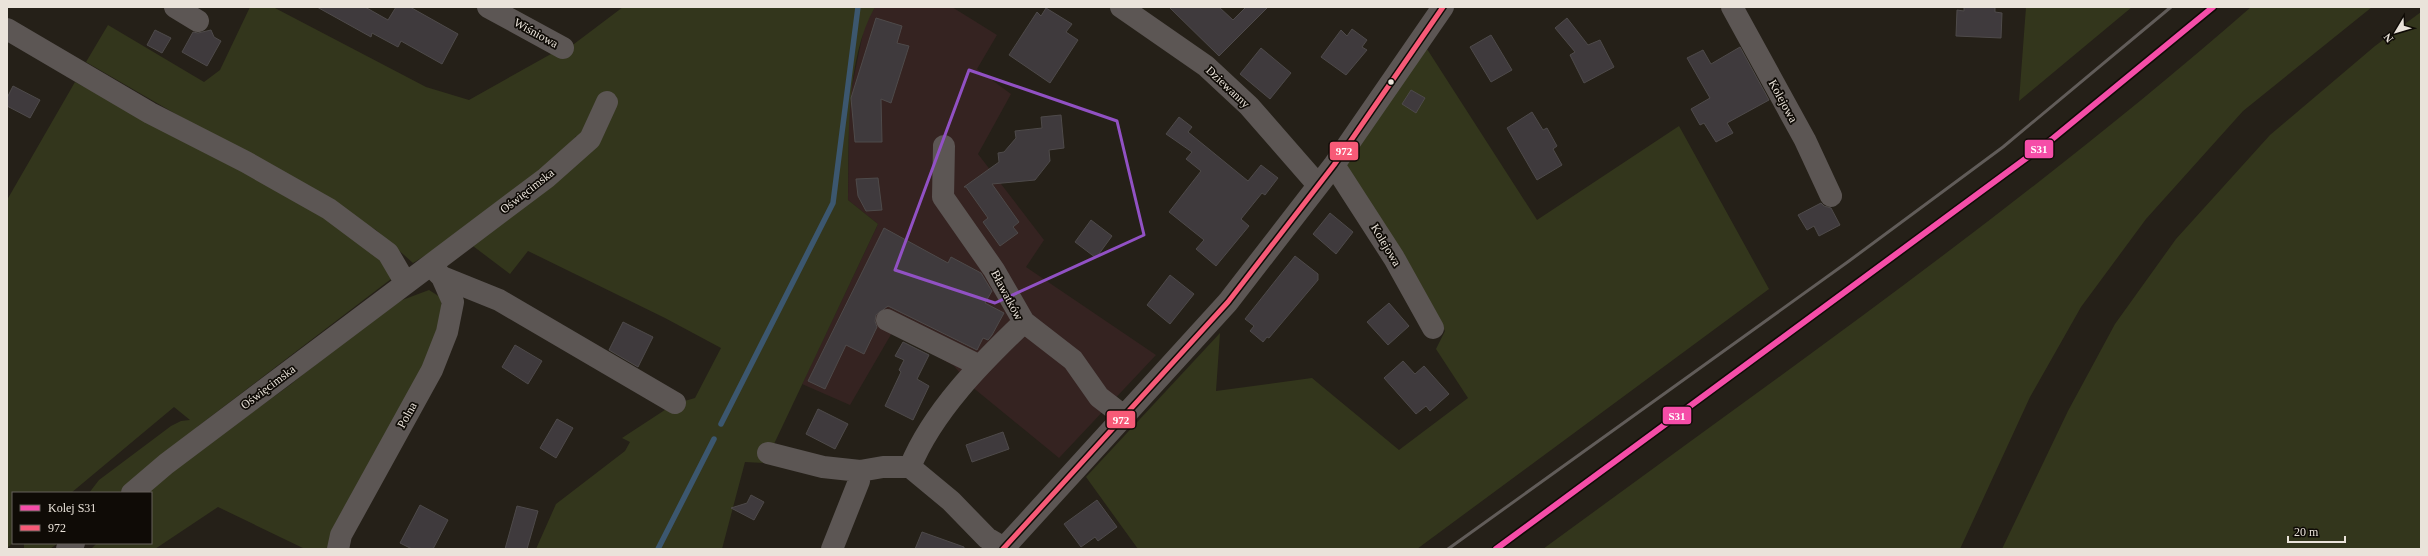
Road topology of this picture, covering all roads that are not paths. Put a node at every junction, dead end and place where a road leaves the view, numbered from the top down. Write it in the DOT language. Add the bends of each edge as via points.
graph roads {
  1 [pos="175,7"];
  2 [pos="488,7"];
  3 [pos="1121,7"];
  4 [pos="1443,7"];
  5 [pos="1732,7"];
  6 [pos="198,21"];
  7 [pos="7,29"];
  8 [pos="563,48"];
  9 [pos="607,102"];
  10 [pos="944,146"];
  11 [pos="1334,165"];
  12 [pos="1318,185"];
  13 [pos="1831,196"];
  14 [pos="436,270"];
  15 [pos="405,282"];
  16 [pos="887,320"];
  17 [pos="1024,322"];
  18 [pos="1433,328"];
  19 [pos="978,365"];
  20 [pos="675,402"];
  21 [pos="1125,418"];
  22 [pos="768,453"];
  23 [pos="910,467"];
  24 [pos="860,471"];
  25 [pos="133,492"];
  26 [pos="1003,548"];
  27 [pos="338,549"];
  28 [pos="832,549"];
  1 -- 6 [label="street"];
  2 -- 8 [label="street, Wiśniowa"];
  3 -- 12 [label="street, Dziewanny" via="1206,66 1249,106"];
  4 -- 11 [label="street"];
  5 -- 13 [label="street, Kolejowa" via="1805,140"];
  7 -- 15 [label="street" via="150,113 246,162 329,209 388,252"];
  9 -- 14 [label="street, Oświęcimska" via="590,139"];
  10 -- 17 [label="street, Bławatków" via="943,197 994,270"];
  11 -- 12 [label="street"];
  11 -- 18 [label="street, Kolejowa" via="1394,258"];
  12 -- 21 [label="street" via="1228,302"];
  14 -- 15 [label="street, Oświęcimska"];
  14 -- 20 [label="street" via="499,300"];
  14 -- 27 [label="street, Polna" via="453,302 447,332 432,370 341,535"];
  15 -- 25 [label="street, Oświęcimska" via="166,464"];
  16 -- 19 [label="street"];
  17 -- 19 [label="street, Bławatków"];
  17 -- 21 [label="street" via="1073,360 1099,397"];
  19 -- 23 [label="street, Bławatków" via="917,450"];
  21 -- 26 [label="street"];
  22 -- 24 [label="street" via="823,467"];
  23 -- 24 [label="street" via="883,467"];
  23 -- 26 [label="street" via="951,501 987,538"];
  24 -- 28 [label="street" via="859,481"];
}
